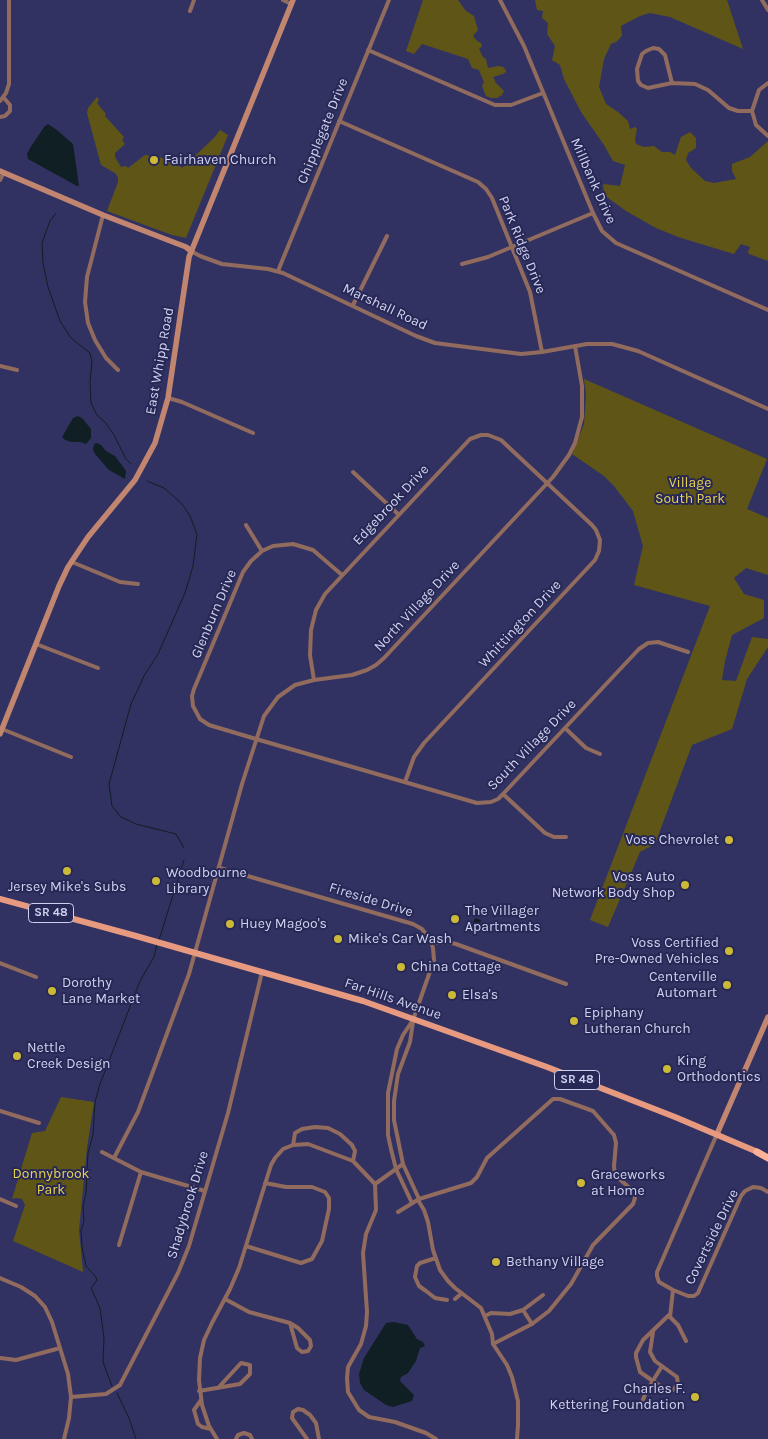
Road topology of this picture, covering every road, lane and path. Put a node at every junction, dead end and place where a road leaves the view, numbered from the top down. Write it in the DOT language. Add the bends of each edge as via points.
graph roads {
  1 [pos="10,0"];
  2 [pos="194,0"];
  3 [pos="282,0"];
  4 [pos="389,0"];
  5 [pos="500,0"];
  6 [pos="762,0"];
  7 [pos="292,2"];
  8 [pos="768,10"];
  9 [pos="190,11"];
  10 [pos="368,50"];
  11 [pos="672,83"];
  12 [pos="768,83"];
  13 [pos="543,93"];
  14 [pos="2,99"];
  15 [pos="752,111"];
  16 [pos="0,117"];
  17 [pos="339,121"];
  18 [pos="768,136"];
  19 [pos="2,171"];
  20 [pos="0,180"];
  21 [pos="593,213"];
  22 [pos="103,215"];
  23 [pos="387,236"];
  24 [pos="512,247"];
  25 [pos="192,251"];
  26 [pos="462,264"];
  27 [pos="278,272"];
  28 [pos="353,306"];
  29 [pos="768,310"];
  30 [pos="575,346"];
  31 [pos="542,352"];
  32 [pos="0,366"];
  33 [pos="17,370"];
  34 [pos="118,370"];
  35 [pos="168,398"];
  36 [pos="768,409"];
  37 [pos="253,433"];
  38 [pos="353,472"];
  39 [pos="547,483"];
  40 [pos="398,514"];
  41 [pos="246,525"];
  42 [pos="262,551"];
  43 [pos="72,562"];
  44 [pos="342,575"];
  45 [pos="138,584"];
  46 [pos="36,644"];
  47 [pos="688,652"];
  48 [pos="98,668"];
  49 [pos="314,680"];
  50 [pos="565,728"];
  51 [pos="1,731"];
  52 [pos="256,739"];
  53 [pos="600,754"];
  54 [pos="71,757"];
  55 [pos="405,782"];
  56 [pos="503,794"];
  57 [pos="566,837"];
  58 [pos="220,868"];
  59 [pos="0,899"];
  60 [pos="432,942"];
  61 [pos="195,953"];
  62 [pos="0,963"];
  63 [pos="262,972"];
  64 [pos="36,977"];
  65 [pos="566,984"];
  66 [pos="768,1017"];
  67 [pos="414,1020"];
  68 [pos="0,1111"];
  69 [pos="40,1123"];
  70 [pos="717,1134"];
  71 [pos="292,1145"];
  72 [pos="102,1152"];
  73 [pos="757,1152"];
  74 [pos="768,1157"];
  75 [pos="114,1158"];
  76 [pos="353,1161"];
  77 [pos="403,1164"];
  78 [pos="396,1169"];
  79 [pos="141,1172"];
  80 [pos="265,1183"];
  81 [pos="375,1184"];
  82 [pos="205,1190"];
  83 [pos="768,1192"];
  84 [pos="0,1199"];
  85 [pos="419,1199"];
  86 [pos="412,1202"];
  87 [pos="16,1206"];
  88 [pos="398,1212"];
  89 [pos="119,1245"];
  90 [pos="246,1246"];
  91 [pos="436,1258"];
  92 [pos="0,1278"];
  93 [pos="673,1290"];
  94 [pos="462,1293"];
  95 [pos="543,1295"];
  96 [pos="225,1299"];
  97 [pos="455,1299"];
  98 [pos="447,1300"];
  99 [pos="523,1310"];
  100 [pos="669,1315"];
  101 [pos="484,1316"];
  102 [pos="290,1323"];
  103 [pos="532,1324"];
  104 [pos="653,1332"];
  105 [pos="686,1341"];
  106 [pos="493,1344"];
  107 [pos="60,1348"];
  108 [pos="0,1358"];
  109 [pos="662,1366"];
  110 [pos="653,1382"];
  111 [pos="218,1388"];
  112 [pos="199,1391"];
  113 [pos="71,1397"];
  114 [pos="201,1400"];
  115 [pos="641,1405"];
  116 [pos="211,1429"];
  117 [pos="64,1439"];
  118 [pos="217,1439"];
  119 [pos="236,1439"];
  120 [pos="252,1439"];
  121 [pos="307,1439"];
  122 [pos="319,1439"];
  123 [pos="436,1439"];
  124 [pos="516,1439"];
  1 -- 14 [label="street" via="9,84"];
  2 -- 9 [label="street"];
  3 -- 7 [label="street"];
  4 -- 10 [label="street, Chipplegate Drive"];
  5 -- 13 [label="street, Millbank Drive"];
  6 -- 8 [label="street"];
  7 -- 25 [label="main road, East Whipp Road"];
  10 -- 13 [label="street" via="495,105 511,105"];
  10 -- 17 [label="street, Chipplegate Drive"];
  11 -- 11 [label="street" via="648,88 641,85 636,74 642,54 653,48 662,52 667,59"];
  11 -- 15 [label="street" via="695,84 708,90 729,108"];
  12 -- 15 [label="street" via="759,90"];
  13 -- 21 [label="street, Millbank Drive"];
  14 -- 16 [label="street" via="10,105 10,112"];
  15 -- 18 [label="street" via="756,125"];
  17 -- 24 [label="street, Park Ridge Drive" via="482,185 492,198"];
  17 -- 27 [label="street, Chipplegate Drive"];
  19 -- 20 [label="street"];
  19 -- 22 [label="main road, Marshall Road"];
  21 -- 24 [label="street"];
  21 -- 29 [label="street, Millbank Drive" via="602,231 616,243"];
  22 -- 25 [label="main road, Marshall Road"];
  22 -- 34 [label="street" via="87,277 85,302 95,340"];
  23 -- 28 [label="street"];
  24 -- 26 [label="street"];
  24 -- 31 [label="street, Park Ridge Drive" via="533,301"];
  25 -- 27 [label="street, Marshall Road" via="222,264"];
  25 -- 35 [label="main road, East Whipp Road"];
  27 -- 28 [label="street, Marshall Road"];
  28 -- 31 [label="street, Marshall Road" via="435,343 511,354"];
  30 -- 31 [label="street, Marshall Road"];
  30 -- 36 [label="street, Marshall Road" via="601,344 625,347"];
  30 -- 39 [label="street, North Village Drive" via="582,386 582,417 569,455"];
  32 -- 33 [label="street"];
  35 -- 37 [label="street"];
  35 -- 43 [label="main road, East Whipp Road" via="159,431 143,467"];
  38 -- 40 [label="street"];
  39 -- 40 [label="street, Edgebrook Drive" via="502,440 481,435 466,442"];
  39 -- 49 [label="street, North Village Drive" via="384,658 359,673"];
  39 -- 55 [label="street, Whittington Drive" via="596,530 600,540 597,556 424,743 414,757"];
  40 -- 44 [label="street, Edgebrook Drive"];
  41 -- 42 [label="street"];
  42 -- 44 [label="street" via="279,545 301,546 319,554"];
  42 -- 52 [label="street, Glenburn Drive" via="243,572 192,696 194,711 204,722"];
  43 -- 45 [label="street" via="120,582"];
  43 -- 46 [label="main road, East Whipp Road"];
  44 -- 49 [label="street, Edgebrook Drive" via="325,594 313,621 310,642"];
  46 -- 48 [label="street"];
  46 -- 51 [label="main road, East Whipp Road"];
  47 -- 50 [label="street, South Village Drive" via="663,642 643,646"];
  49 -- 52 [label="street, North Village Drive" via="295,686 278,697 264,716"];
  50 -- 53 [label="street" via="586,748"];
  50 -- 56 [label="street, South Village Drive"];
  51 -- 54 [label="street"];
  52 -- 55 [label="street, South Village Drive"];
  52 -- 58 [label="street, North Village Drive"];
  55 -- 56 [label="street, South Village Drive" via="477,803 495,801"];
  56 -- 57 [label="street" via="545,832 554,837"];
  58 -- 60 [label="street, Fireside Drive" via="413,924 422,929"];
  58 -- 61 [label="street, North Village Drive"];
  59 -- 61 [label="main road, Far Hills Avenue / SR 48"];
  60 -- 65 [label="street" via="456,944"];
  60 -- 67 [label="street" via="434,960"];
  61 -- 63 [label="main road, Far Hills Avenue / SR 48"];
  61 -- 75 [label="street, North Village Drive" via="138,1112"];
  62 -- 64 [label="street"];
  63 -- 67 [label="main road, Far Hills Avenue / SR 48" via="363,1001"];
  63 -- 82 [label="street, Shadybrook Drive" via="228,1113"];
  66 -- 70 [label="main road"];
  67 -- 70 [label="main road, Far Hills Avenue / SR 48" via="547,1067"];
  67 -- 77 [label="street" via="394,1100 394,1120"];
  67 -- 78 [label="street" via="397,1049 388,1093 388,1136"];
  68 -- 69 [label="street"];
  70 -- 73 [label="main road, Far Hills Avenue / SR 48"];
  70 -- 93 [label="street, Covertside Drive" via="657,1272 659,1282"];
  71 -- 76 [label="street" via="308,1144"];
  71 -- 76 [label="street" via="295,1133 302,1129 328,1128 352,1145 355,1151"];
  71 -- 80 [label="street" via="274,1158"];
  72 -- 75 [label="street"];
  73 -- 74 [label="highway"];
  75 -- 79 [label="street"];
  76 -- 81 [label="street"];
  77 -- 78 [label="street"];
  77 -- 85 [label="street"];
  78 -- 81 [label="street"];
  78 -- 86 [label="street"];
  79 -- 82 [label="street"];
  79 -- 89 [label="street"];
  80 -- 90 [label="street"];
  80 -- 90 [label="street" via="312,1187 328,1194 330,1201 322,1241 312,1259 305,1262"];
  81 -- 123 [label="street" via="376,1210 362,1254 366,1326 361,1344 348,1367 348,1392 359,1410 369,1417 395,1422"];
  82 -- 113 [label="street, Shadybrook Drive" via="178,1273 123,1380 106,1394"];
  83 -- 93 [label="street, Covertside Drive" via="753,1187 745,1191 698,1293 688,1296"];
  84 -- 87 [label="street"];
  85 -- 86 [label="street"];
  85 -- 91 [label="street"];
  85 -- 103 [label="street" via="471,1182 487,1158 550,1100 560,1099 592,1110 606,1124 616,1139 615,1175 634,1192 633,1204 592,1247 565,1293"];
  86 -- 88 [label="street"];
  90 -- 96 [label="street"];
  91 -- 94 [label="street" via="448,1281"];
  91 -- 98 [label="street" via="416,1266 415,1277 419,1286 435,1298"];
  92 -- 107 [label="street" via="22,1287 41,1302 52,1322"];
  93 -- 100 [label="street"];
  94 -- 97 [label="street"];
  94 -- 101 [label="street" via="481,1308"];
  95 -- 99 [label="street"];
  96 -- 102 [label="street" via="248,1312"];
  96 -- 112 [label="street" via="202,1347"];
  99 -- 101 [label="street"];
  99 -- 103 [label="street"];
  100 -- 104 [label="street"];
  100 -- 105 [label="street"];
  101 -- 106 [label="street"];
  102 -- 102 [label="street" via="297,1348 302,1352 308,1351 310,1340"];
  103 -- 106 [label="street"];
  104 -- 109 [label="street" via="650,1352 654,1361"];
  104 -- 110 [label="street" via="636,1352 640,1372"];
  106 -- 124 [label="street" via="516,1389 519,1413"];
  107 -- 108 [label="street" via="24,1358"];
  107 -- 113 [label="street"];
  109 -- 110 [label="street"];
  109 -- 110 [label="street" via="677,1377 678,1384 670,1391"];
  110 -- 115 [label="street"];
  111 -- 111 [label="street" via="240,1384 250,1374 250,1365 241,1363"];
  111 -- 112 [label="street"];
  112 -- 114 [label="street"];
  113 -- 117 [label="street"];
  114 -- 116 [label="street"];
  114 -- 116 [label="street" via="194,1410 198,1424"];
  116 -- 118 [label="street"];
  119 -- 120 [label="street" via="244,1433"];
  121 -- 122 [label="street" via="292,1418 298,1409 310,1415 316,1423"];
}
